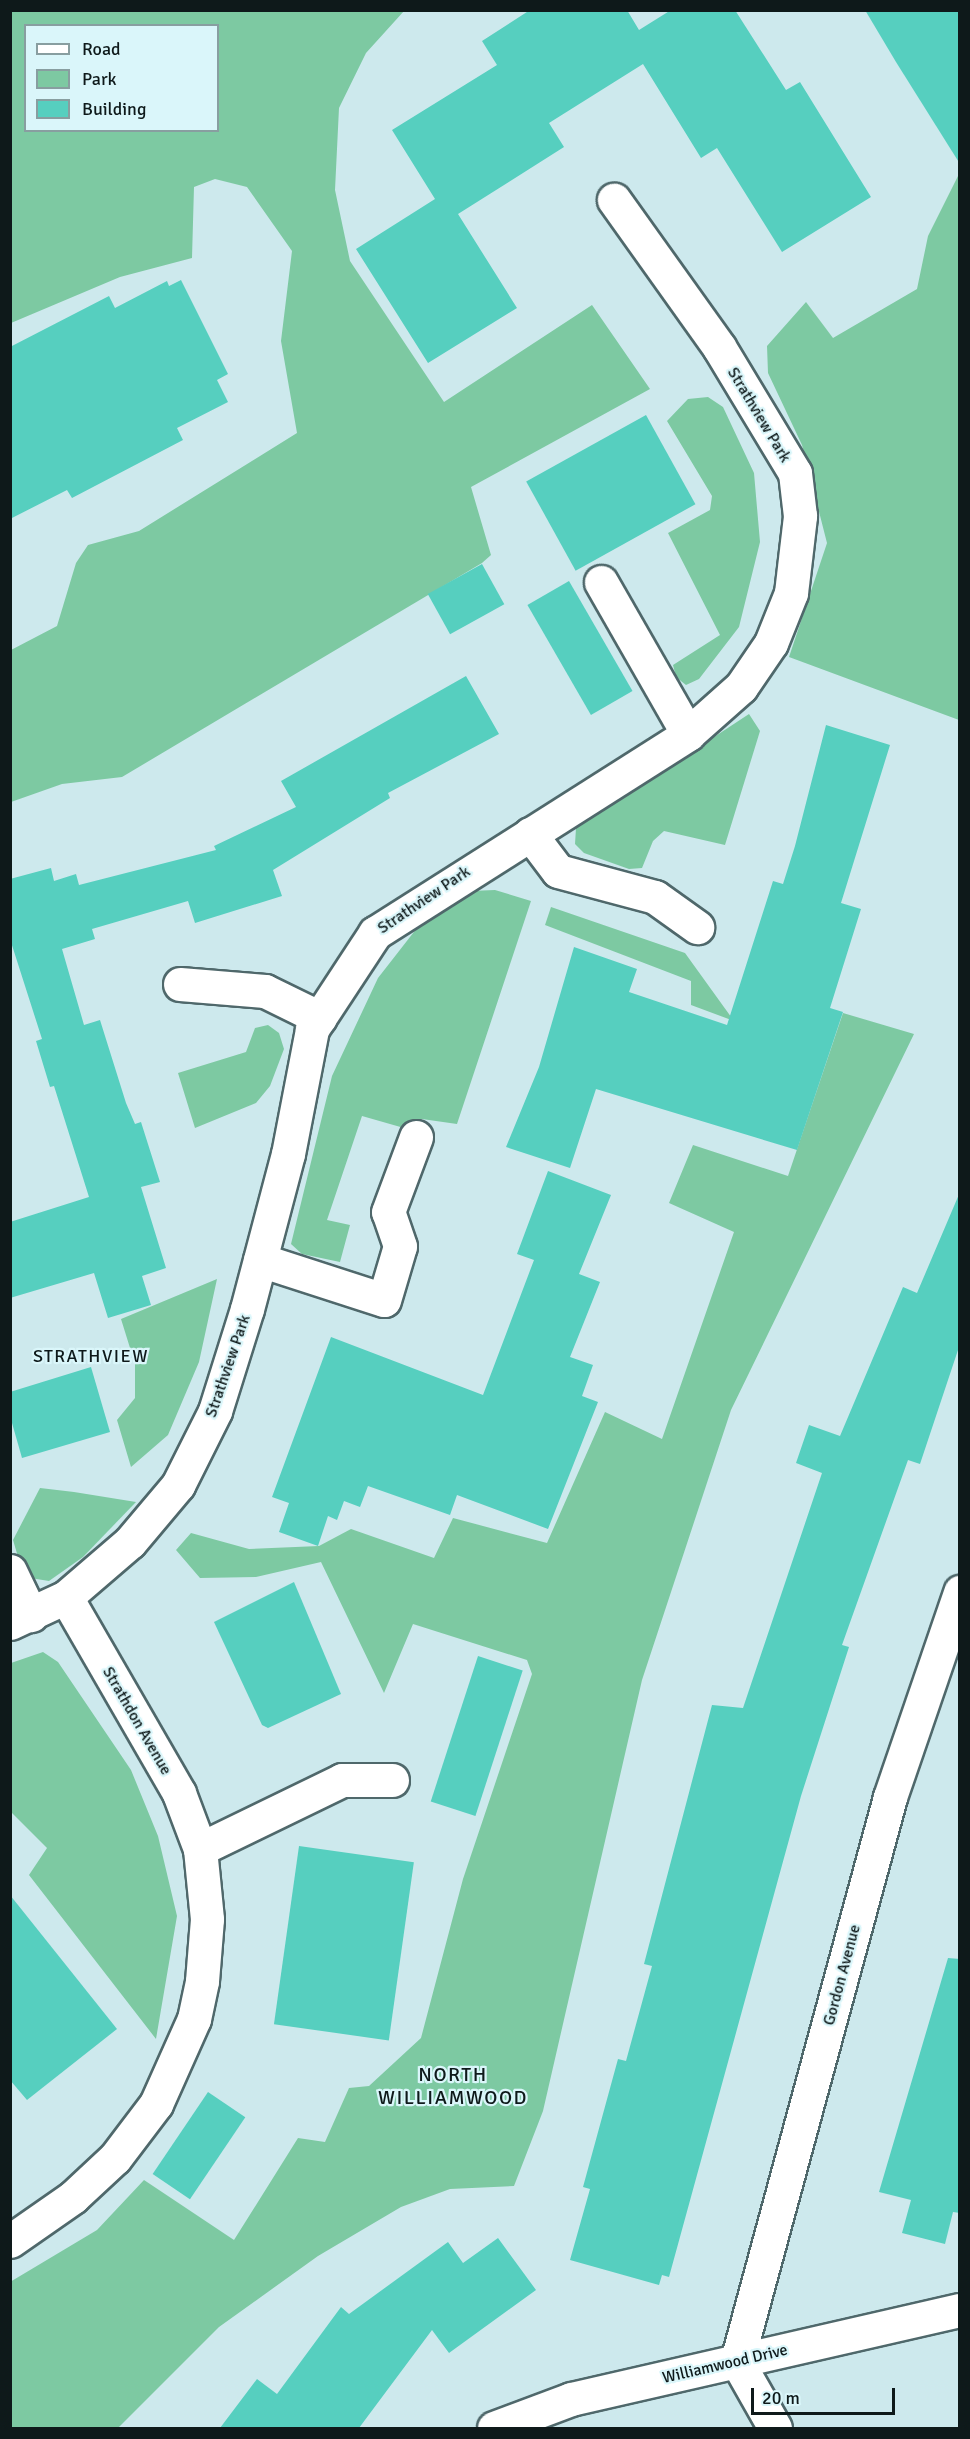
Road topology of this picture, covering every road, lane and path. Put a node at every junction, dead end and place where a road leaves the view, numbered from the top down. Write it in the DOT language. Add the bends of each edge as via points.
graph roads {
  1 [pos="614,201"];
  2 [pos="601,582"];
  3 [pos="688,734"];
  4 [pos="530,834"];
  5 [pos="697,927"];
  6 [pos="180,984"];
  7 [pos="320,1018"];
  8 [pos="416,1137"];
  9 [pos="260,1260"];
  10 [pos="10,1571"];
  11 [pos="960,1592"];
  12 [pos="66,1597"];
  13 [pos="21,1619"];
  14 [pos="392,1780"];
  15 [pos="200,1849"];
  16 [pos="10,2241"];
  17 [pos="960,2310"];
  18 [pos="737,2361"];
  19 [pos="494,2428"];
  20 [pos="775,2428"];
  1 -- 3 [label="street, Strathview Park" via="719,347 795,473 801,516 791,593 771,643 741,687"];
  2 -- 3 [label="street"];
  3 -- 4 [label="street, Strathview Park"];
  4 -- 5 [label="street" via="558,871 655,897"];
  4 -- 7 [label="street, Strathview Park" via="375,933"];
  6 -- 7 [label="street" via="265,991"];
  7 -- 9 [label="street, Strathview Park"];
  8 -- 9 [label="street" via="388,1212 400,1246 384,1300"];
  9 -- 12 [label="street, Strathview Park" via="215,1411 178,1485 130,1542"];
  10 -- 13 [label="street, Strathview Park"];
  11 -- 18 [label="street, Gordon Avenue" via="890,1797"];
  12 -- 13 [label="street, Strathview Park"];
  12 -- 15 [label="street, Strathdon Avenue" via="179,1793"];
  14 -- 15 [label="street" via="332,1784"];
  15 -- 16 [label="street, Strathdon Avenue" via="207,1919 202,1981 194,2019 156,2104 98,2174"];
  17 -- 18 [label="street, Williamwood Drive"];
  18 -- 19 [label="street, Williamwood Drive" via="571,2399"];
  18 -- 20 [label="street"];
}
